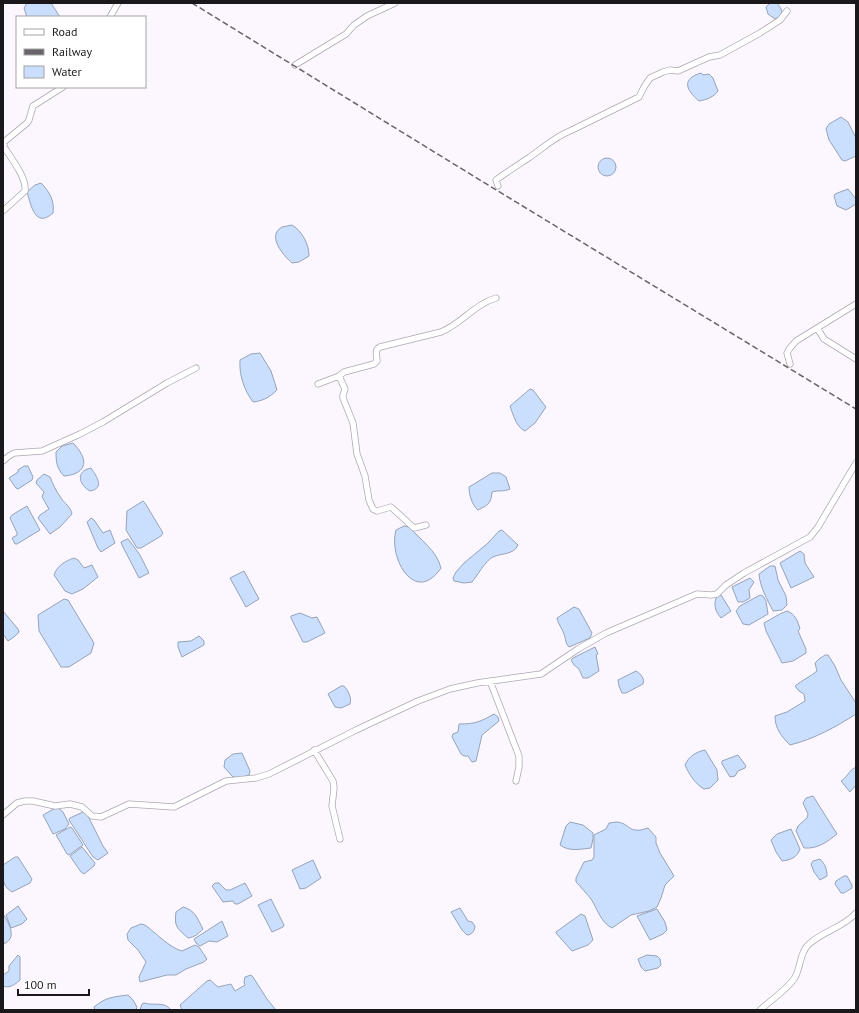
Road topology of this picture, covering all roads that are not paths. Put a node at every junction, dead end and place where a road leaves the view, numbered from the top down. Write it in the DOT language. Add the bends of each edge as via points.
graph roads {
  1 [pos="118,3"];
  2 [pos="395,3"];
  3 [pos="787,11"];
  4 [pos="111,16"];
  5 [pos="295,65"];
  6 [pos="61,88"];
  7 [pos="498,186"];
  8 [pos="3,211"];
  9 [pos="496,298"];
  10 [pos="856,304"];
  11 [pos="817,328"];
  12 [pos="856,359"];
  13 [pos="790,364"];
  14 [pos="196,368"];
  15 [pos="338,376"];
  16 [pos="318,384"];
  17 [pos="3,461"];
  18 [pos="856,463"];
  19 [pos="426,525"];
  20 [pos="490,681"];
  21 [pos="314,750"];
  22 [pos="516,781"];
  23 [pos="3,815"];
  24 [pos="340,839"];
  25 [pos="856,913"];
  26 [pos="760,1010"];
  1 -- 4 [label="street"];
  2 -- 5 [label="street" via="368,16 346,34"];
  3 -- 7 [label="street" via="780,20 720,55 709,56 678,71 670,70 650,78 639,97 545,144 496,180"];
  6 -- 8 [label="street" via="33,106 29,120 4,142 4,147 26,186 25,191"];
  9 -- 15 [label="street" via="488,300 450,329 377,348 374,364"];
  10 -- 11 [label="street"];
  11 -- 12 [label="street" via="828,342"];
  11 -- 13 [label="street" via="796,341 790,348 787,353"];
  14 -- 17 [label="street" via="80,434 42,451 14,453"];
  15 -- 16 [label="street"];
  15 -- 19 [label="street" via="345,389 343,398 353,423 357,454 373,509 377,511 391,507 414,528"];
  18 -- 20 [label="street" via="810,537 744,573 717,594 698,594 606,633 541,674"];
  20 -- 21 [label="street" via="450,689"];
  20 -- 22 [label="street" via="519,756"];
  21 -- 23 [label="street" via="269,774 226,781 174,807 129,804 101,817 92,816 82,807 70,804 55,806 25,801 18,803"];
  21 -- 24 [label="street" via="333,781 332,806"];
  25 -- 26 [label="street" via="841,926 807,946 794,978"];
}
